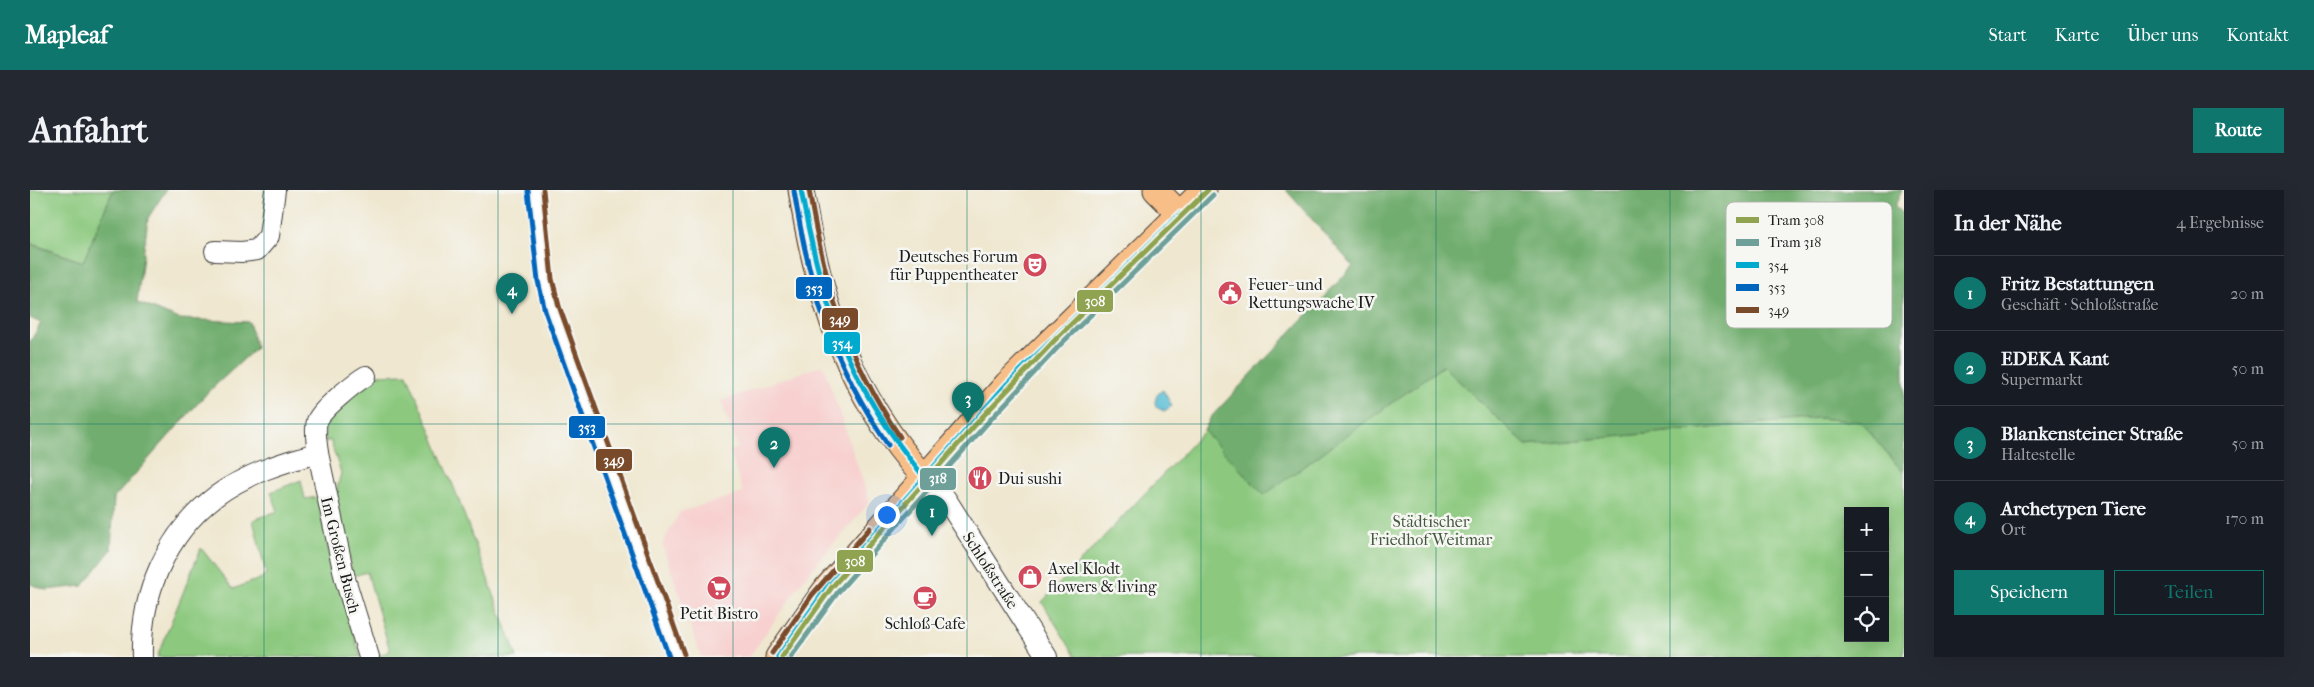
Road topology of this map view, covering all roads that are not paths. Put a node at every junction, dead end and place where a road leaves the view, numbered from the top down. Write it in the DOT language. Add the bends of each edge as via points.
graph roads {
  1 [pos="275,190"];
  2 [pos="535,190"];
  3 [pos="801,190"];
  4 [pos="1156,190"];
  5 [pos="1204,190"];
  6 [pos="1180,214"];
  7 [pos="215,251"];
  8 [pos="366,376"];
  9 [pos="318,453"];
  10 [pos="925,478"];
  11 [pos="142,657"];
  12 [pos="370,657"];
  13 [pos="677,657"];
  14 [pos="778,657"];
  15 [pos="1047,657"];
  1 -- 7 [label="street" via="269,236 257,250"];
  2 -- 13 [label="street" via="545,280 554,315"];
  3 -- 10 [label="main road, Schloßstraße" via="810,248 821,290 854,376 909,463"];
  4 -- 6 [label="main road"];
  5 -- 6 [label="main road"];
  6 -- 10 [label="main road" via="1018,373"];
  8 -- 9 [label="street, Im Großen Busch" via="351,385 319,418 316,426"];
  9 -- 11 [label="street" via="252,476 218,495 187,524 163,559 149,594"];
  9 -- 12 [label="street, Im Großen Busch" via="345,579"];
  10 -- 14 [label="main road" via="826,589"];
  10 -- 15 [label="street, Schloßstraße" via="946,499"];
}
